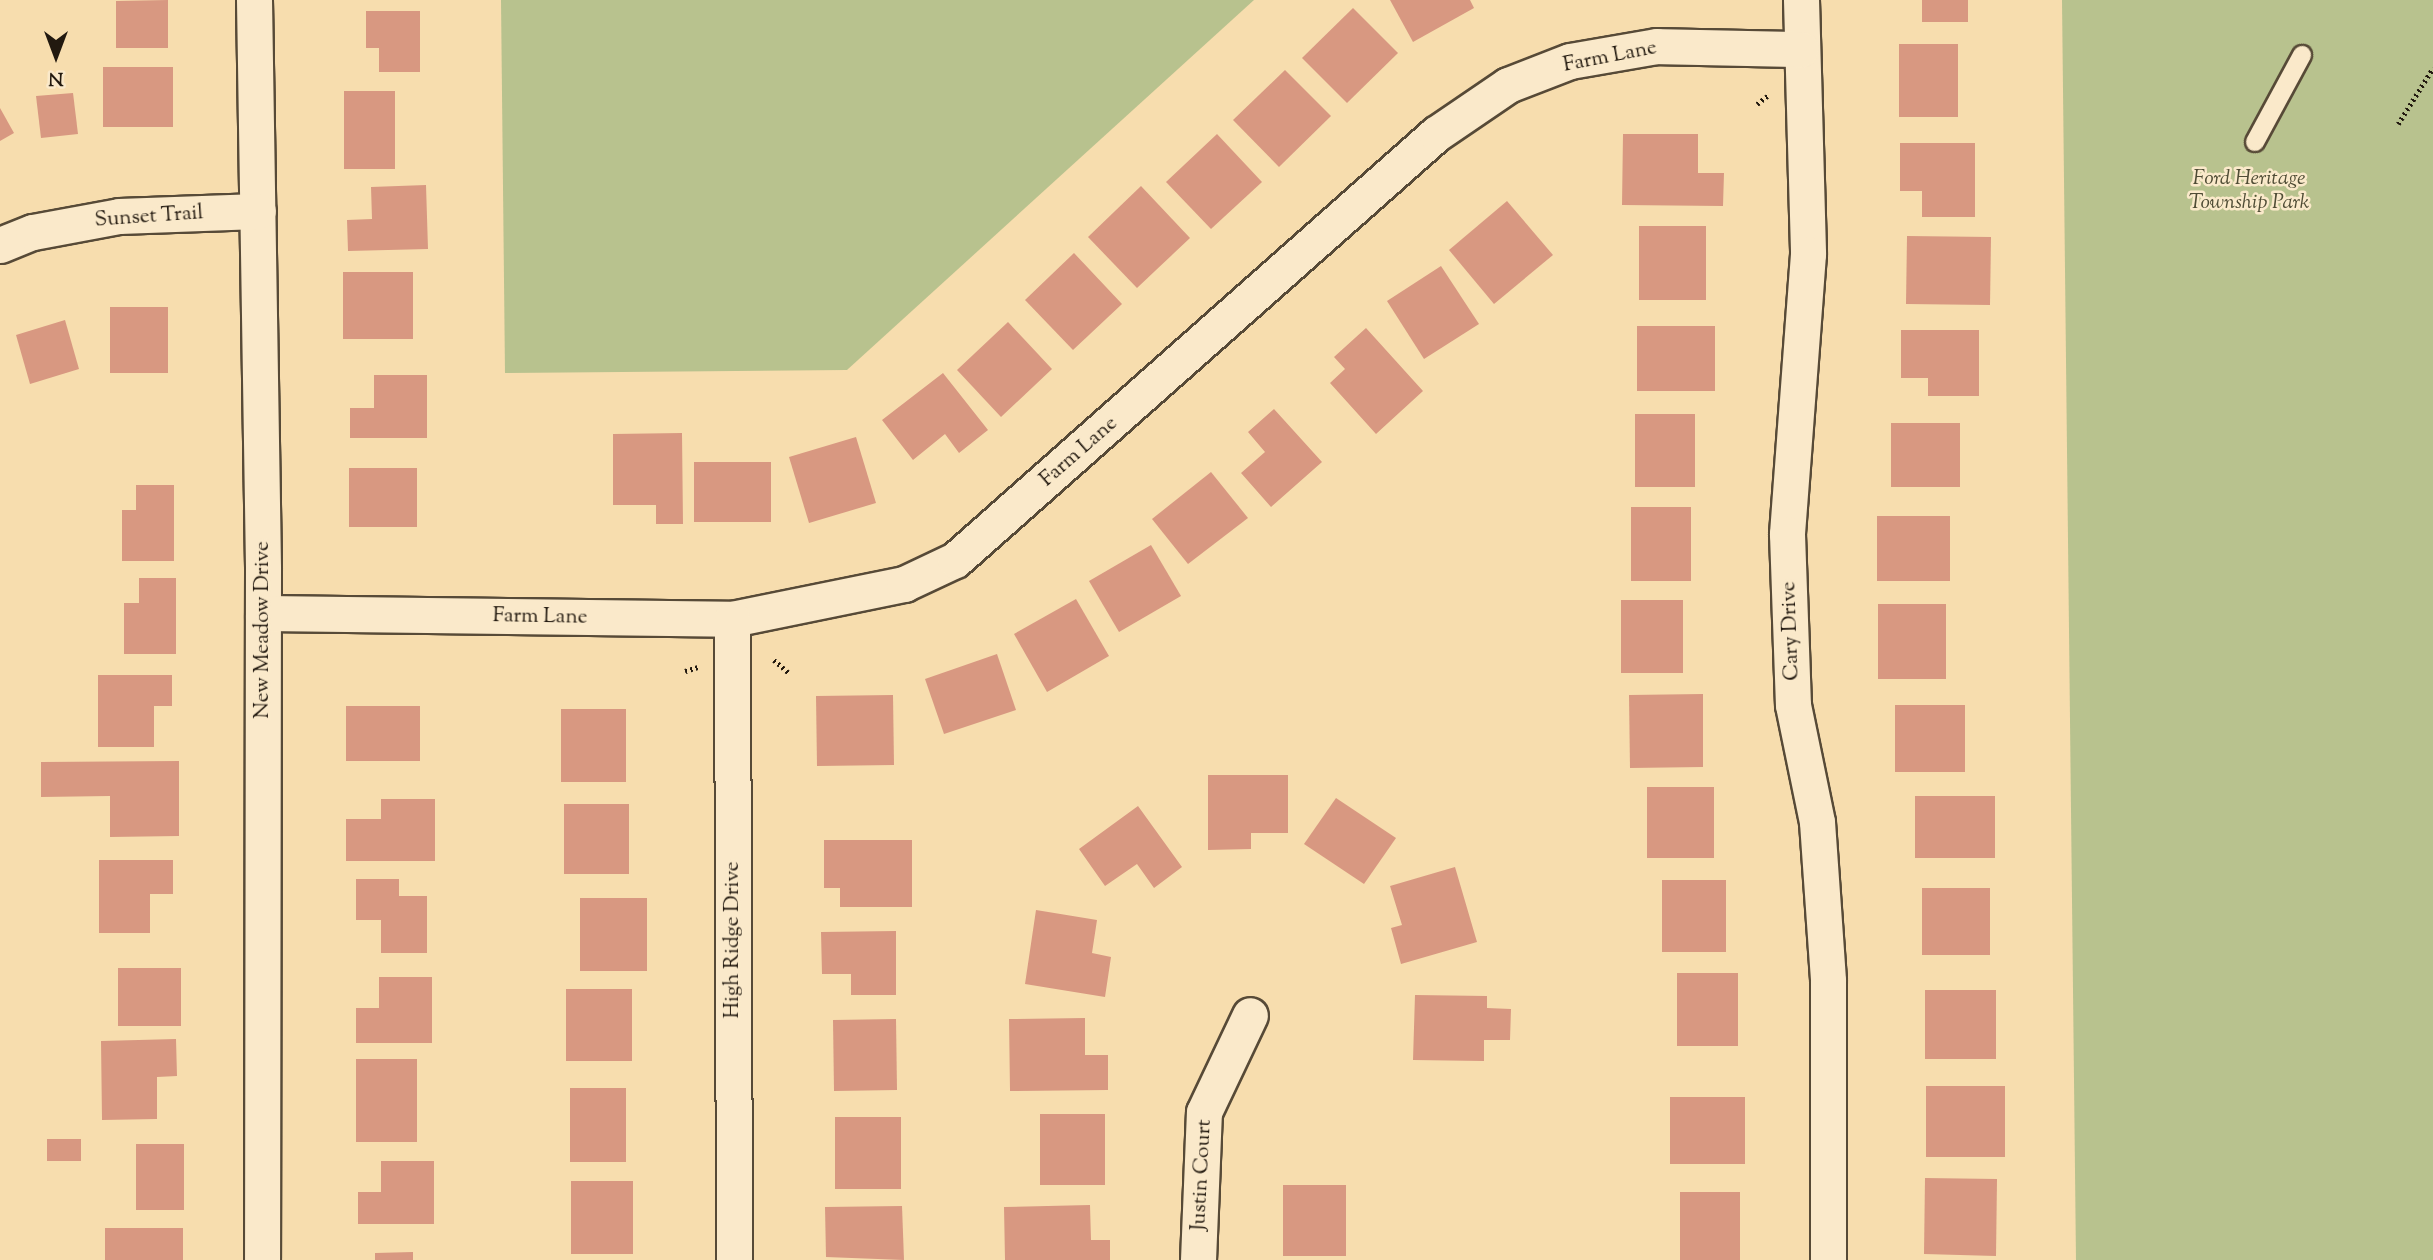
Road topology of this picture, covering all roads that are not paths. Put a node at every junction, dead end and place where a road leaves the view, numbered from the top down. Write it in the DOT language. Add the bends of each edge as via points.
graph roads {
  1 [pos="254,0"];
  2 [pos="1801,0"];
  3 [pos="1801,49"];
  4 [pos="2302,55"];
  5 [pos="2255,142"];
  6 [pos="258,211"];
  7 [pos="0,245"];
  8 [pos="264,613"];
  9 [pos="732,619"];
  10 [pos="1250,1015"];
  11 [pos="262,1260"];
  12 [pos="734,1260"];
  13 [pos="1198,1260"];
  14 [pos="1828,1260"];
  1 -- 6 [label="street, New Meadow Drive"];
  2 -- 3 [label="street, Cary Drive"];
  3 -- 9 [label="street, Farm Lane" via="1657,46 1570,61 1508,85 1436,134 955,560 904,584"];
  3 -- 14 [label="street, Cary Drive" via="1808,254 1787,534 1793,705 1817,822 1828,981"];
  4 -- 5 [label="lane"];
  6 -- 7 [label="street, Sunset Trail" via="119,216 33,232"];
  6 -- 8 [label="street, New Meadow Drive"];
  8 -- 9 [label="street, Farm Lane"];
  8 -- 11 [label="street, New Meadow Drive"];
  9 -- 12 [label="street, High Ridge Drive"];
  10 -- 13 [label="street, Justin Court" via="1204,1112"];
}
